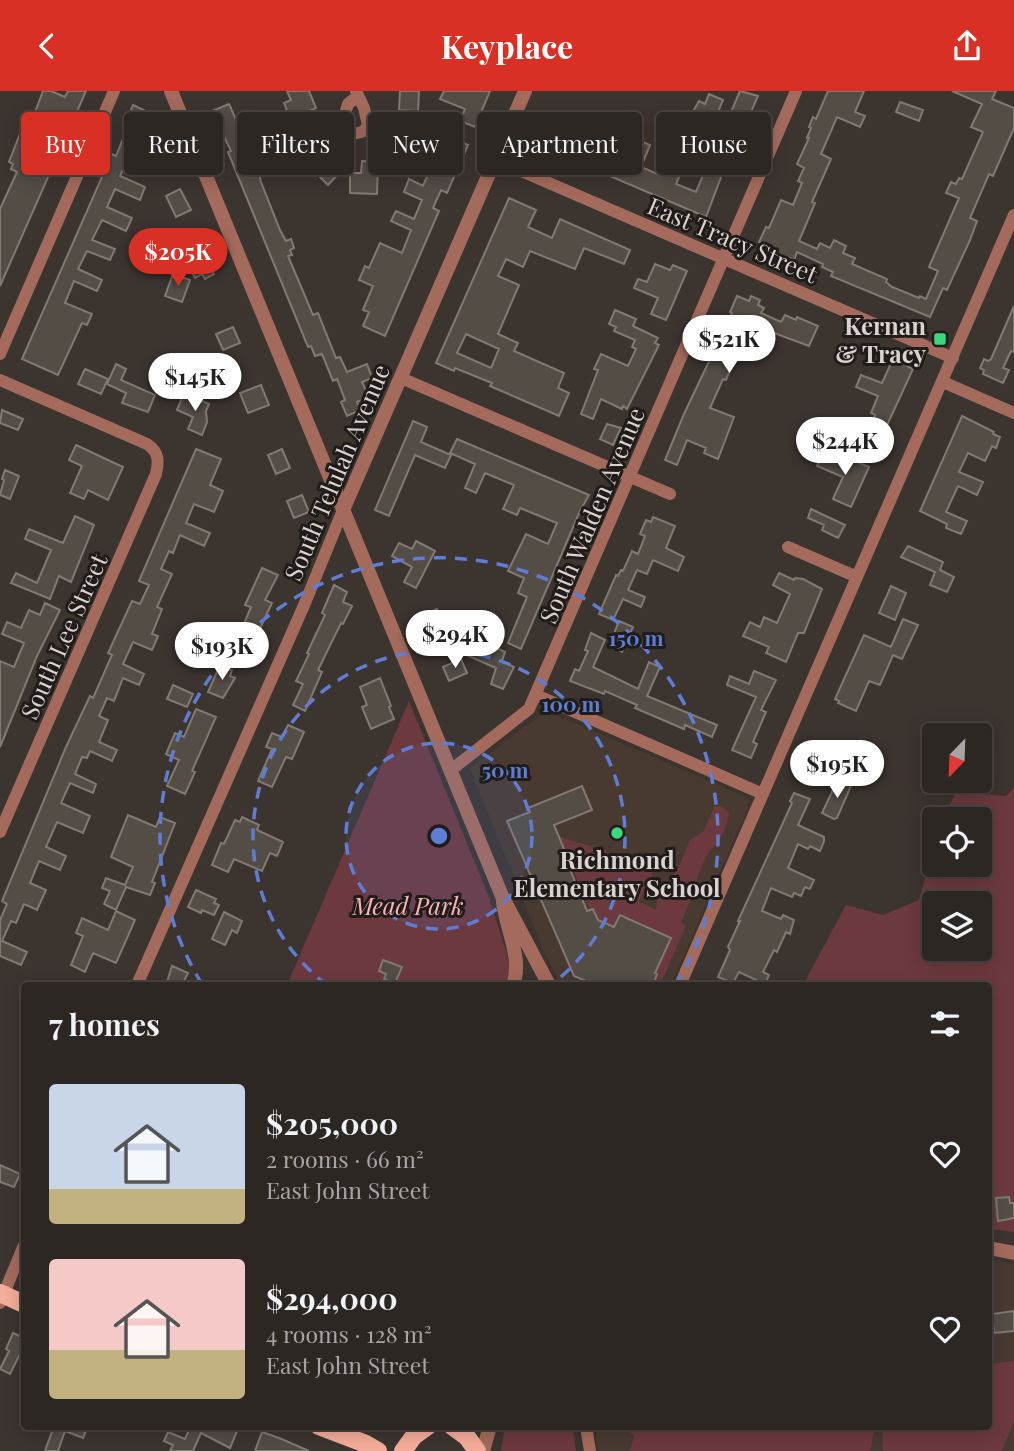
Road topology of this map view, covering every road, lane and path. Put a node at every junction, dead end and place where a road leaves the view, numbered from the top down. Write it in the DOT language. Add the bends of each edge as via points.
graph roads {
  1 [pos="114,91"];
  2 [pos="171,91"];
  3 [pos="525,91"];
  4 [pos="796,91"];
  5 [pos="516,112"];
  6 [pos="489,175"];
  7 [pos="531,175"];
  8 [pos="1014,215"];
  9 [pos="723,258"];
  10 [pos="0,354"];
  11 [pos="953,358"];
  12 [pos="401,378"];
  13 [pos="0,380"];
  14 [pos="943,382"];
  15 [pos="1014,413"];
  16 [pos="629,477"];
  17 [pos="670,494"];
  18 [pos="343,510"];
  19 [pos="788,547"];
  20 [pos="857,577"];
  21 [pos="536,695"];
  22 [pos="451,770"];
  23 [pos="763,793"];
  24 [pos="0,832"];
  25 [pos="502,896"];
  26 [pos="138,982"];
  27 [pos="514,982"];
  28 [pos="547,982"];
  29 [pos="681,982"];
  30 [pos="992,1249"];
  31 [pos="21,1252"];
  32 [pos="1014,1253"];
  33 [pos="1,1297"];
  34 [pos="21,1303"];
  35 [pos="329,1430"];
  36 [pos="422,1430"];
  37 [pos="457,1430"];
  38 [pos="489,1430"];
  39 [pos="587,1430"];
  40 [pos="378,1451"];
  41 [pos="403,1451"];
  42 [pos="477,1451"];
  43 [pos="483,1451"];
  44 [pos="590,1451"];
  1 -- 10 [label="street"];
  2 -- 18 [label="street"];
  3 -- 5 [label="street, South Telulah Avenue"];
  4 -- 9 [label="street, South Walden Avenue"];
  6 -- 12 [label="street, South Telulah Avenue"];
  7 -- 9 [label="street, East Tracy Street"];
  8 -- 11 [label="street"];
  9 -- 11 [label="street, East Tracy Street"];
  9 -- 16 [label="street, South Walden Avenue"];
  11 -- 14 [label="street"];
  12 -- 16 [label="street"];
  12 -- 18 [label="street, South Telulah Avenue"];
  13 -- 24 [label="street, South Lee Street" via="147,444 157,455 156,474"];
  14 -- 15 [label="street"];
  14 -- 20 [label="street"];
  16 -- 17 [label="street"];
  16 -- 21 [label="street, South Walden Avenue"];
  18 -- 22 [label="street"];
  18 -- 26 [label="street, South Telulah Avenue"];
  19 -- 20 [label="street"];
  20 -- 23 [label="street"];
  21 -- 22 [label="street, South Walden Avenue" via="524,715"];
  21 -- 23 [label="street"];
  22 -- 25 [label="street"];
  23 -- 29 [label="street"];
  25 -- 27 [label="street" via="517,965"];
  25 -- 28 [label="street"];
  30 -- 32 [label="street"];
  31 -- 33 [label="street"];
  33 -- 34 [label="main road"];
  35 -- 40 [label="main road"];
  36 -- 41 [label="main road"];
  37 -- 42 [label="main road"];
  38 -- 43 [label="street"];
  39 -- 44 [label="street"];
}
